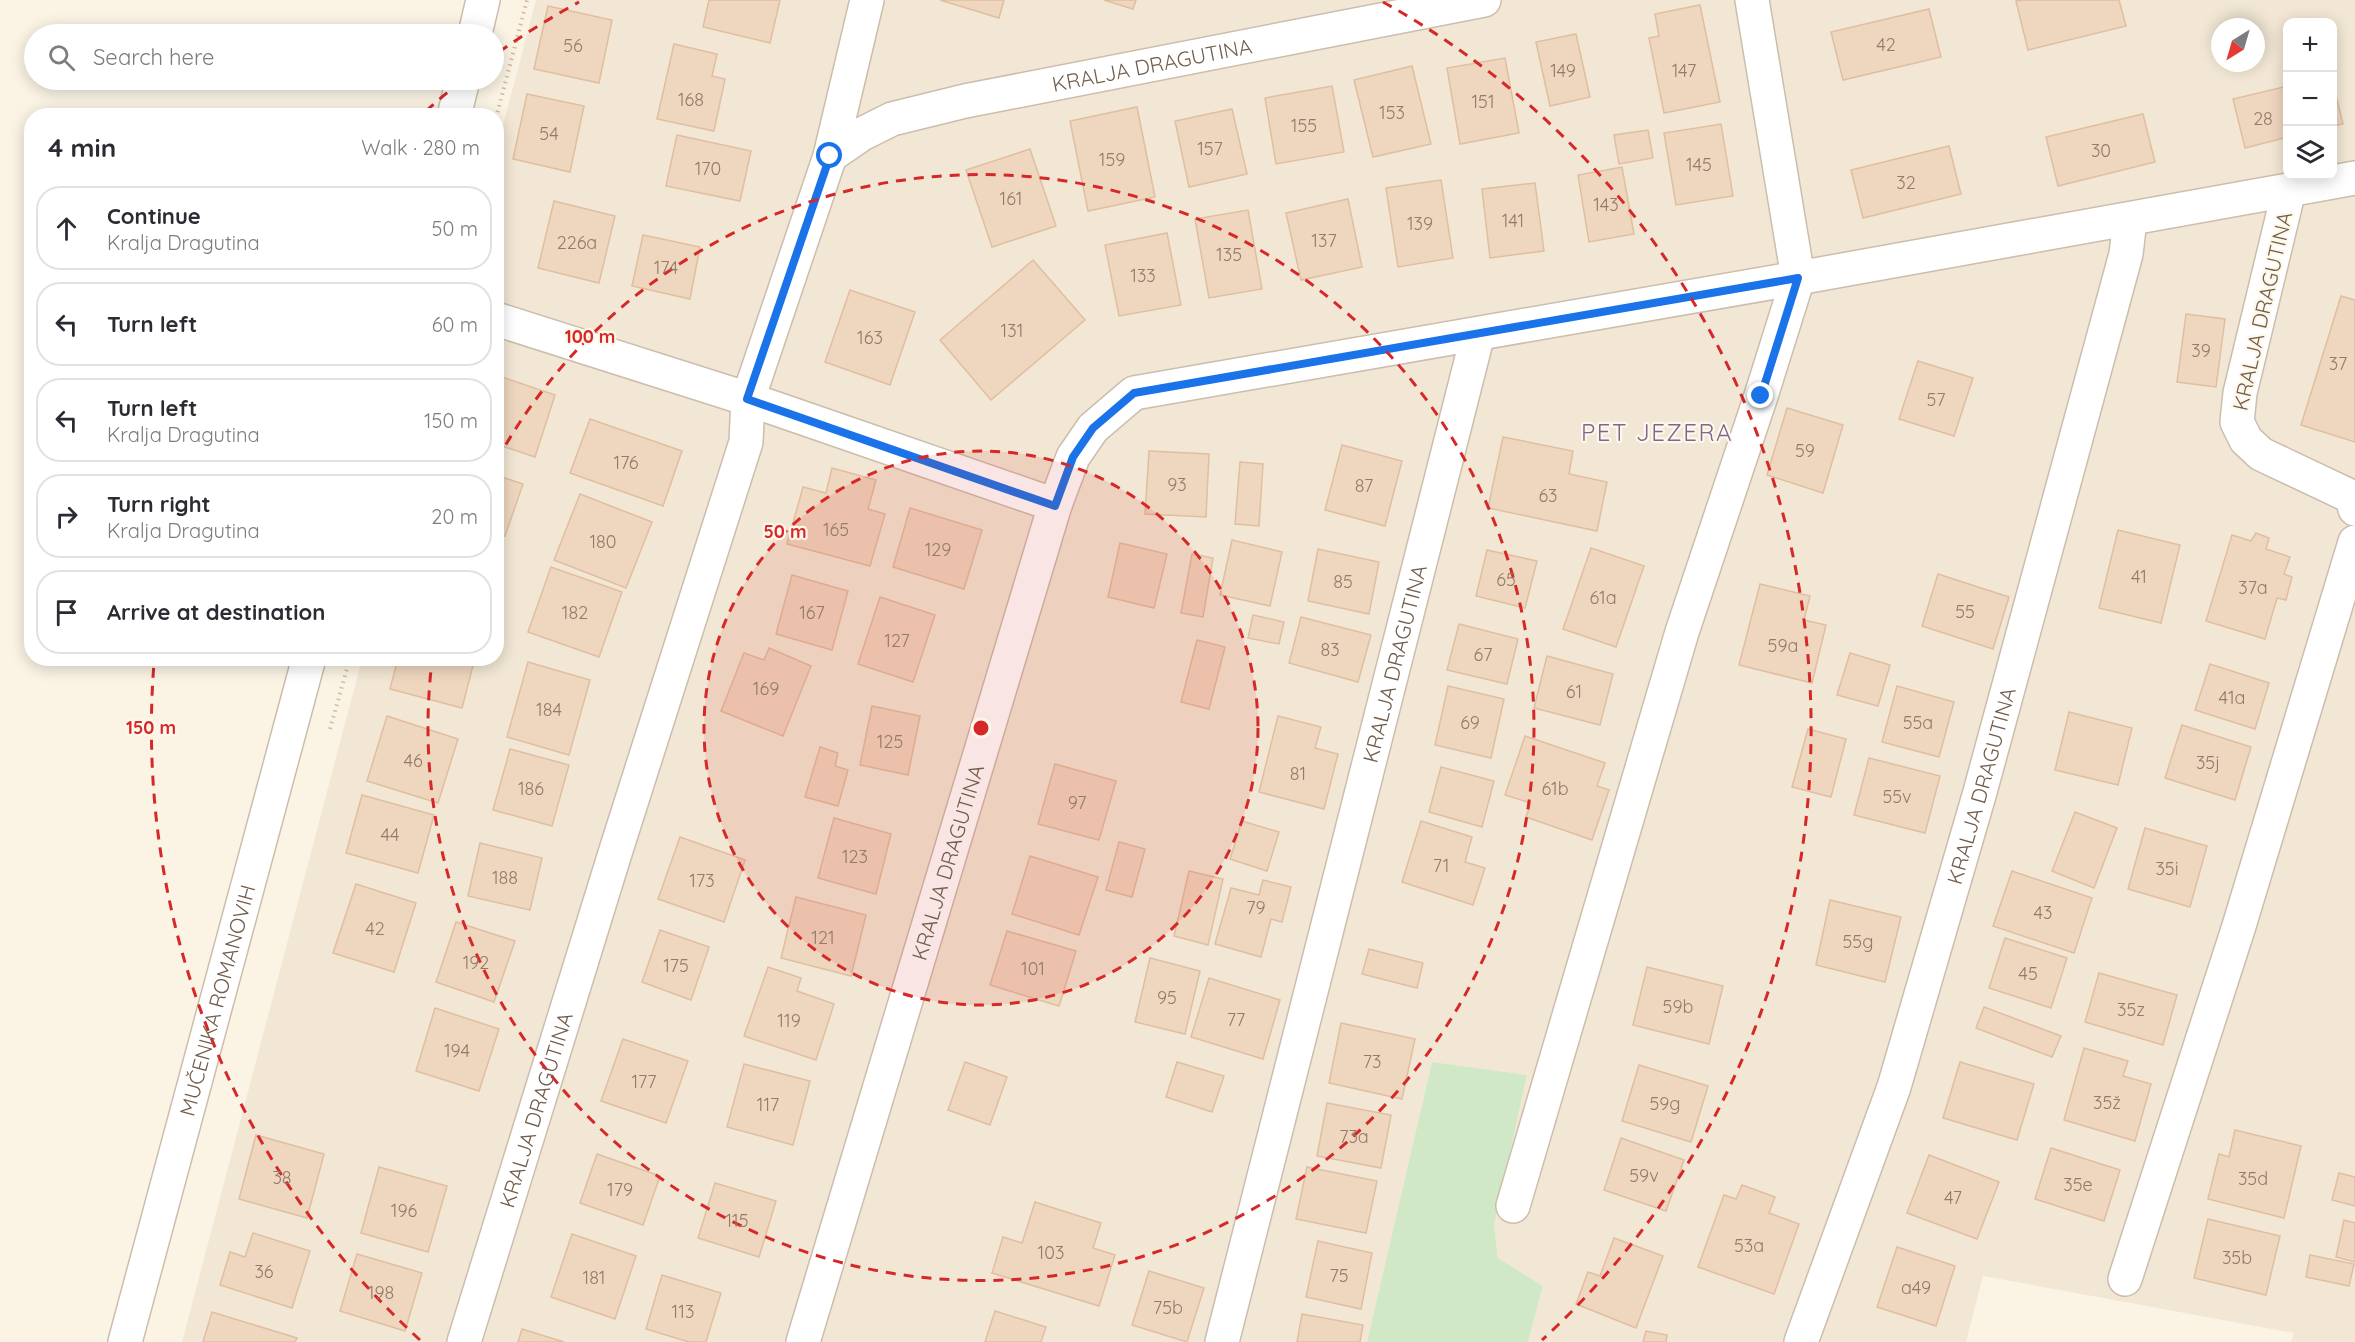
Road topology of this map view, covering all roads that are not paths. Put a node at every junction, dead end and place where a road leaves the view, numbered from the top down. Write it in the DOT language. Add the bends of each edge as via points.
graph roads {
  1 [pos="483,0"];
  2 [pos="867,0"];
  3 [pos="1484,0"];
  4 [pos="1752,0"];
  5 [pos="477,24"];
  6 [pos="460,90"];
  7 [pos="456,108"];
  8 [pos="830,156"];
  9 [pos="2355,178"];
  10 [pos="2289,190"];
  11 [pos="2130,220"];
  12 [pos="1798,278"];
  13 [pos="504,322"];
  14 [pos="1478,334"];
  15 [pos="747,399"];
  16 [pos="1055,506"];
  17 [pos="2355,509"];
  18 [pos="2355,542"];
  19 [pos="307,666"];
  20 [pos="1513,1206"];
  21 [pos="2125,1279"];
  22 [pos="125,1342"];
  23 [pos="464,1342"];
  24 [pos="803,1342"];
  25 [pos="1222,1342"];
  26 [pos="1801,1342"];
  1 -- 5 [label="street"];
  2 -- 8 [label="street, KRALJA DRAGUTINA"];
  3 -- 8 [label="street, KRALJA DRAGUTINA" via="965,101 892,119"];
  4 -- 12 [label="street"];
  6 -- 7 [label="street"];
  8 -- 15 [label="street, KRALJA DRAGUTINA"];
  9 -- 10 [label="street, KRALJA DRAGUTINA"];
  10 -- 11 [label="street, KRALJA DRAGUTINA"];
  10 -- 17 [label="street, KRALJA DRAGUTINA" via="2240,393 2237,422 2246,441 2261,454 2352,497"];
  11 -- 12 [label="street, KRALJA DRAGUTINA"];
  11 -- 26 [label="street, KRALJA DRAGUTINA" via="2126,254 1970,826 1894,1087"];
  12 -- 14 [label="street, KRALJA DRAGUTINA"];
  12 -- 20 [label="street" via="1682,632"];
  13 -- 15 [label="street"];
  14 -- 16 [label="street, KRALJA DRAGUTINA" via="1134,393 1093,428 1073,457"];
  14 -- 25 [label="street, KRALJA DRAGUTINA"];
  15 -- 16 [label="street"];
  15 -- 23 [label="street, KRALJA DRAGUTINA" via="746,442"];
  16 -- 24 [label="street, KRALJA DRAGUTINA"];
  18 -- 21 [label="street" via="2239,926"];
  19 -- 22 [label="street, MUČENIKA ROMANOVIH"];
}
